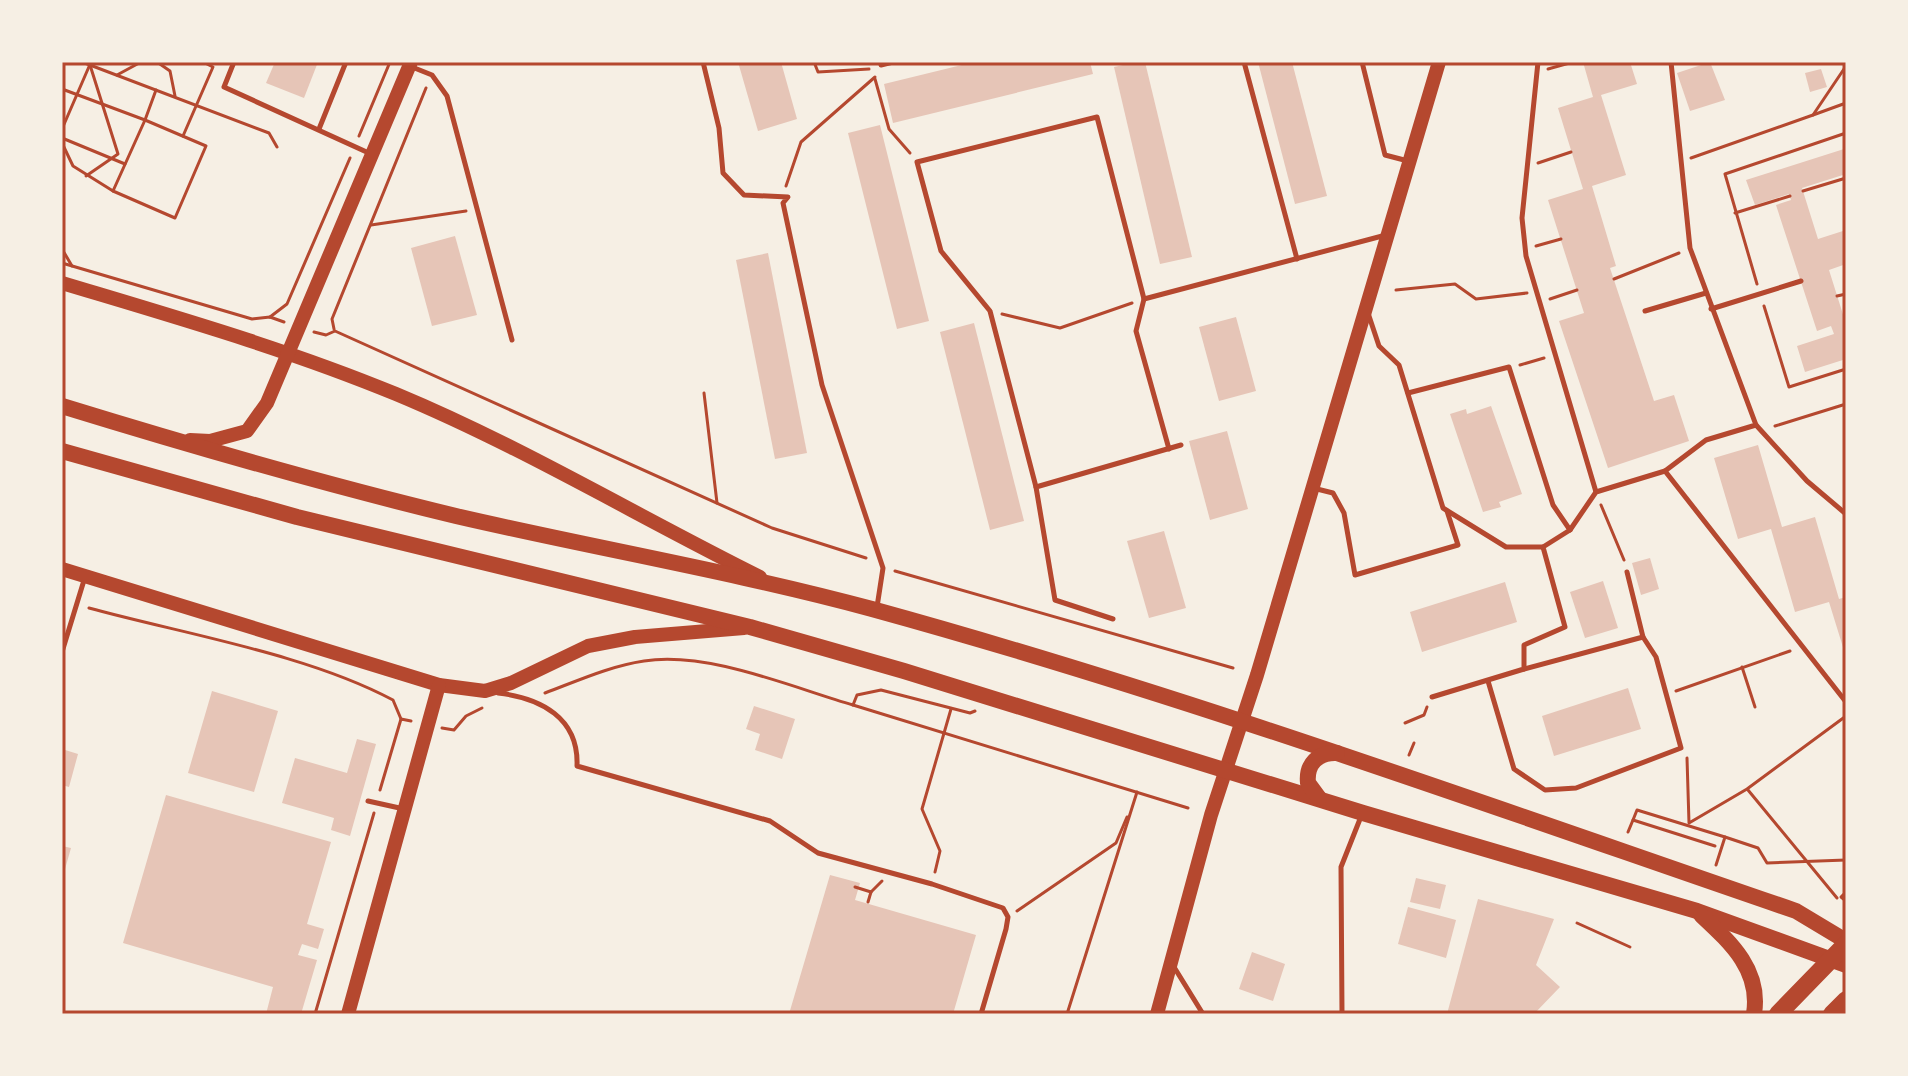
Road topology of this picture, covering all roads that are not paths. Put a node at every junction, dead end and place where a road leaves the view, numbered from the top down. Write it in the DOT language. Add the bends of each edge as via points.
graph roads {
  1 [pos="234,62"];
  2 [pos="346,62"];
  3 [pos="703,62"];
  4 [pos="893,62"];
  5 [pos="1244,62"];
  6 [pos="1362,62"];
  7 [pos="1439,62"];
  8 [pos="1538,62"];
  9 [pos="1671,62"];
  10 [pos="410,64"];
  11 [pos="881,65"];
  12 [pos="319,129"];
  13 [pos="372,154"];
  14 [pos="1409,161"];
  15 [pos="1387,235"];
  16 [pos="1297,259"];
  17 [pos="1801,281"];
  18 [pos="62,283"];
  19 [pos="1706,293"];
  20 [pos="1144,299"];
  21 [pos="1365,306"];
  22 [pos="1711,309"];
  23 [pos="1645,311"];
  24 [pos="512,340"];
  25 [pos="288,351"];
  26 [pos="1408,393"];
  27 [pos="62,406"];
  28 [pos="1758,428"];
  29 [pos="170,438"];
  30 [pos="1181,445"];
  31 [pos="1169,449"];
  32 [pos="62,451"];
  33 [pos="1665,471"];
  34 [pos="1036,487"];
  35 [pos="1312,487"];
  36 [pos="1596,492"];
  37 [pos="1447,510"];
  38 [pos="1846,514"];
  39 [pos="1570,530"];
  40 [pos="1543,547"];
  41 [pos="62,569"];
  42 [pos="1627,572"];
  43 [pos="85,576"];
  44 [pos="769,582"];
  45 [pos="877,610"];
  46 [pos="1113,619"];
  47 [pos="750,627"];
  48 [pos="1643,637"];
  49 [pos="62,652"];
  50 [pos="1524,669"];
  51 [pos="1488,681"];
  52 [pos="439,685"];
  53 [pos="1432,697"];
  54 [pos="486,699"];
  55 [pos="1846,702"];
  56 [pos="1242,720"];
  57 [pos="1342,754"];
  58 [pos="1227,768"];
  59 [pos="1324,800"];
  60 [pos="368,801"];
  61 [pos="405,809"];
  62 [pos="1363,813"];
  63 [pos="1697,911"];
  64 [pos="1846,942"];
  65 [pos="1171,961"];
  66 [pos="1838,962"];
  67 [pos="1846,1000"];
  68 [pos="348,1014"];
  69 [pos="981,1014"];
  70 [pos="1157,1014"];
  71 [pos="1203,1014"];
  72 [pos="1342,1014"];
  73 [pos="1754,1014"];
  74 [pos="1778,1014"];
  75 [pos="1832,1014"];
  1 -- 12 [label="lane" via="224,87"];
  2 -- 12 [label="lane"];
  3 -- 45 [label="lane" via="719,128 723,173 744,195 788,197 783,203 822,385 883,568"];
  4 -- 11 [label="lane"];
  5 -- 16 [label="lane"];
  6 -- 14 [label="lane" via="1385,155"];
  7 -- 14 [label="street"];
  8 -- 36 [label="lane" via="1522,218 1525,250"];
  9 -- 19 [label="lane" via="1690,248"];
  10 -- 13 [label="street"];
  10 -- 24 [label="lane" via="432,75 447,96"];
  12 -- 13 [label="lane"];
  13 -- 25 [label="street"];
  14 -- 15 [label="street"];
  15 -- 16 [label="lane"];
  15 -- 21 [label="street"];
  16 -- 20 [label="lane"];
  17 -- 22 [label="lane"];
  18 -- 25 [label="street"];
  19 -- 22 [label="lane"];
  19 -- 23 [label="lane"];
  20 -- 31 [label="lane" via="1136,331"];
  20 -- 34 [label="lane" via="1097,117 917,162 941,251 990,311"];
  21 -- 26 [label="lane" via="1379,346 1399,365"];
  21 -- 35 [label="street"];
  22 -- 28 [label="lane"];
  25 -- 29 [label="street" via="267,403 247,431 210,441"];
  25 -- 44 [label="street" via="472,428"];
  26 -- 37 [label="lane"];
  26 -- 39 [label="lane" via="1509,367 1553,505"];
  27 -- 29 [label="main road"];
  28 -- 33 [label="lane" via="1706,440"];
  28 -- 38 [label="lane"];
  29 -- 44 [label="main road" via="302,478 458,516"];
  30 -- 31 [label="lane"];
  31 -- 34 [label="lane"];
  32 -- 47 [label="main road"];
  33 -- 36 [label="lane"];
  33 -- 55 [label="lane"];
  34 -- 46 [label="lane" via="1055,600"];
  35 -- 37 [label="lane" via="1333,493 1344,513 1355,575 1458,545"];
  35 -- 56 [label="street"];
  36 -- 39 [label="lane"];
  37 -- 40 [label="lane" via="1506,547"];
  39 -- 40 [label="lane"];
  40 -- 50 [label="lane" via="1565,627 1524,645"];
  41 -- 43 [label="street"];
  42 -- 48 [label="lane"];
  43 -- 49 [label="lane"];
  43 -- 52 [label="street"];
  44 -- 45 [label="main road"];
  45 -- 56 [label="main road"];
  47 -- 54 [label="street" via="588,646"];
  47 -- 58 [label="main road"];
  48 -- 50 [label="lane"];
  48 -- 51 [label="lane" via="1652,646 1681,748 1576,788 1545,790 1514,769"];
  50 -- 51 [label="lane"];
  51 -- 53 [label="lane"];
  52 -- 54 [label="street"];
  52 -- 61 [label="street"];
  54 -- 69 [label="lane" via="535,701 568,726 578,744 577,766 770,821 818,853 995,904 1008,917"];
  56 -- 57 [label="main road"];
  56 -- 58 [label="street"];
  57 -- 59 [label="main road" via="1319,755 1309,767 1311,791"];
  57 -- 64 [label="main road" via="1796,911"];
  58 -- 59 [label="main road"];
  58 -- 65 [label="street"];
  59 -- 62 [label="main road"];
  60 -- 61 [label="lane"];
  61 -- 68 [label="street"];
  62 -- 63 [label="main road"];
  62 -- 72 [label="lane" via="1341,867"];
  63 -- 66 [label="main road"];
  63 -- 73 [label="main road" via="1732,943 1747,966 1757,994"];
  64 -- 66 [label="main road"];
  65 -- 70 [label="street"];
  65 -- 71 [label="lane"];
  66 -- 74 [label="main road"];
  67 -- 75 [label="main road"];
}
